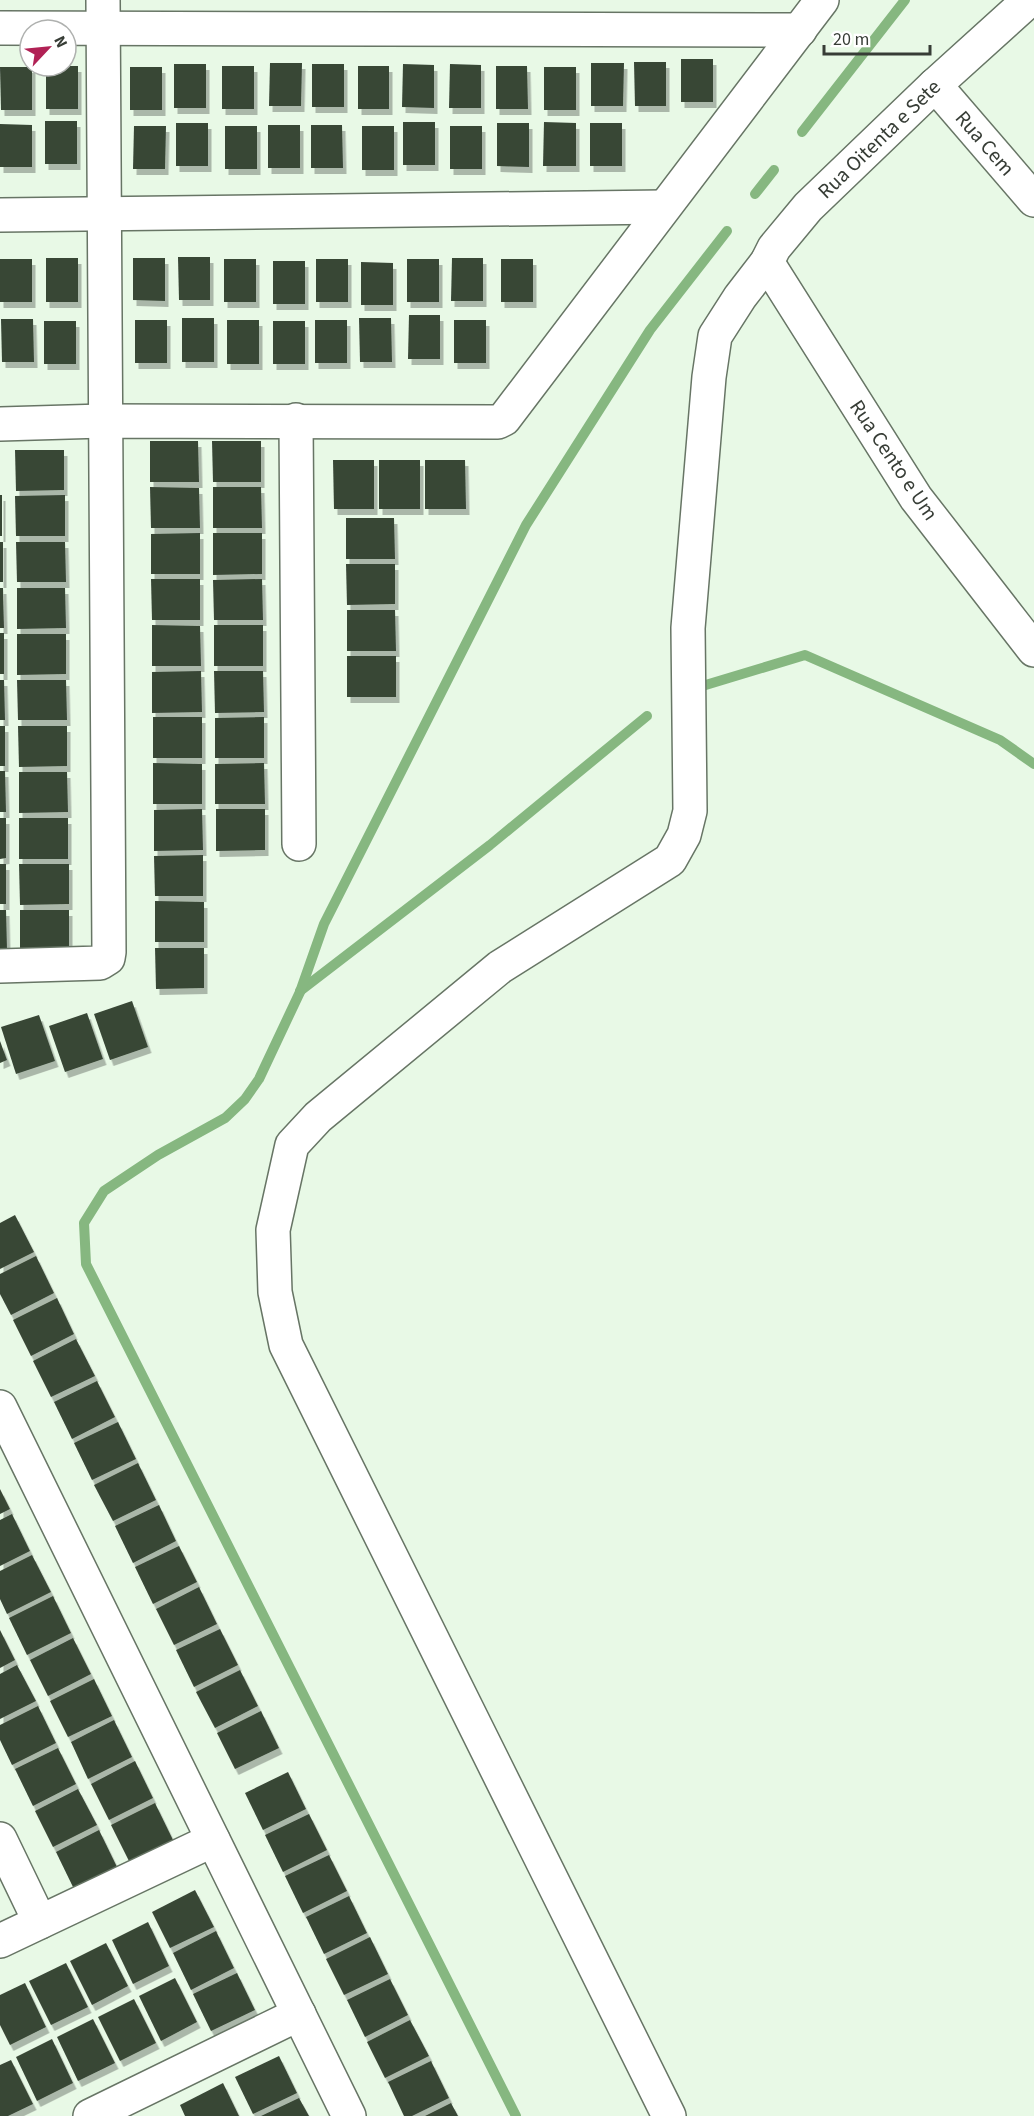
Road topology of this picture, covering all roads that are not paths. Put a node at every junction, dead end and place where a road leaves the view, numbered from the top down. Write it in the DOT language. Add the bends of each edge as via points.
graph roads {
  1 [pos="822,0"];
  2 [pos="1029,0"];
  3 [pos="103,15"];
  4 [pos="0,28"];
  5 [pos="800,30"];
  6 [pos="935,85"];
  7 [pos="1034,200"];
  8 [pos="664,207"];
  9 [pos="105,214"];
  10 [pos="0,215"];
  11 [pos="767,262"];
  12 [pos="296,420"];
  13 [pos="104,421"];
  14 [pos="0,424"];
  15 [pos="1034,650"];
  16 [pos="299,844"];
  17 [pos="0,966"];
  18 [pos="0,1407"];
  19 [pos="0,1839"];
  20 [pos="213,1840"];
  21 [pos="40,1922"];
  22 [pos="0,1941"];
  23 [pos="299,2014"];
  24 [pos="138,2106"];
  25 [pos="90,2116"];
  26 [pos="349,2116"];
  27 [pos="669,2116"];
  1 -- 5 [label="street"];
  2 -- 6 [label="street, Rua Oitenta e Sete"];
  3 -- 4 [label="street"];
  3 -- 5 [label="street"];
  3 -- 9 [label="street"];
  5 -- 8 [label="street"];
  6 -- 7 [label="street, Rua Cem"];
  6 -- 11 [label="street, Rua Oitenta e Sete" via="808,207"];
  8 -- 9 [label="street"];
  8 -- 12 [label="street" via="504,419"];
  9 -- 10 [label="street"];
  9 -- 13 [label="street"];
  11 -- 15 [label="street, Rua Cento e Um" via="916,498"];
  11 -- 27 [label="street, Rua Oitenta e Sete" via="715,336 709,377 688,628 690,812 684,835 670,860 500,967 318,1117 292,1145 273,1230 275,1292 286,1345"];
  12 -- 13 [label="street"];
  12 -- 16 [label="street"];
  13 -- 14 [label="street"];
  13 -- 17 [label="street" via="108,958 100,963"];
  18 -- 20 [label="street"];
  19 -- 21 [label="street"];
  20 -- 21 [label="street"];
  20 -- 23 [label="street"];
  21 -- 22 [label="street"];
  23 -- 24 [label="street"];
  23 -- 26 [label="street"];
  24 -- 25 [label="street"];
}
